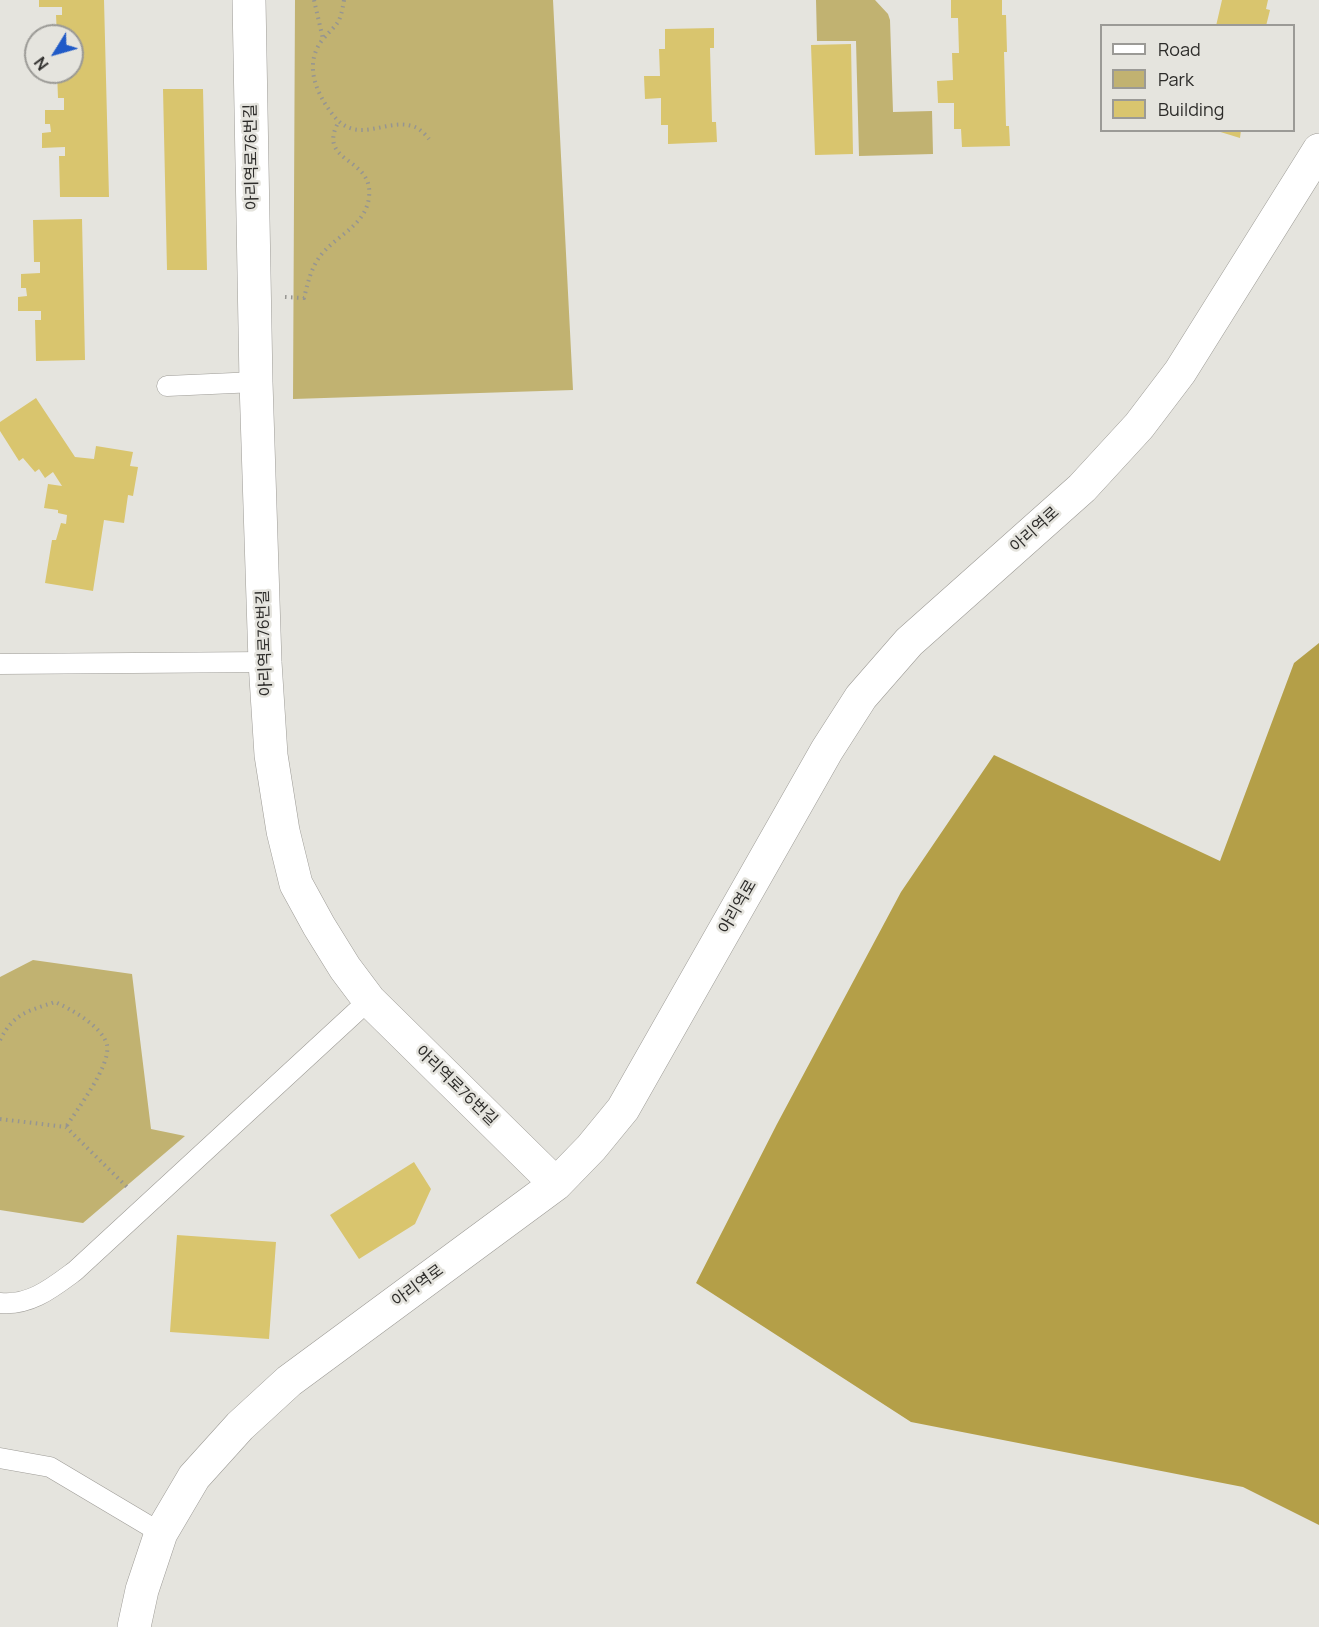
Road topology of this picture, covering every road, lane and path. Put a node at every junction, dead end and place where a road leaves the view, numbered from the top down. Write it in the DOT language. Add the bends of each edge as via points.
graph roads {
  1 [pos="249,0"];
  2 [pos="314,0"];
  3 [pos="344,0"];
  4 [pos="323,39"];
  5 [pos="339,121"];
  6 [pos="429,139"];
  7 [pos="1319,150"];
  8 [pos="304,298"];
  9 [pos="256,382"];
  10 [pos="167,386"];
  11 [pos="265,662"];
  12 [pos="0,664"];
  13 [pos="369,1000"];
  14 [pos="0,1040"];
  15 [pos="0,1119"];
  16 [pos="66,1127"];
  17 [pos="556,1184"];
  18 [pos="146,1206"];
  19 [pos="0,1303"];
  20 [pos="0,1458"];
  21 [pos="161,1533"];
  22 [pos="134,1627"];
  1 -- 9 [label="street, 아리역로76번길"];
  2 -- 4 [label="path"];
  3 -- 4 [label="path" via="339,22"];
  4 -- 5 [label="path" via="315,52 313,80"];
  5 -- 6 [label="path" via="357,130 406,124"];
  5 -- 8 [label="path" via="333,139 335,148 340,156 362,169 370,194 358,223 320,256 308,279"];
  7 -- 17 [label="street, 아리역로" via="1180,372 1139,426 1082,488 909,642 861,697 623,1109"];
  9 -- 10 [label="lane"];
  9 -- 11 [label="street, 아리역로76번길"];
  11 -- 12 [label="lane"];
  11 -- 13 [label="street, 아리역로76번길" via="271,755 296,884 318,926"];
  13 -- 17 [label="street, 아리역로76번길"];
  13 -- 18 [label="lane"];
  14 -- 16 [label="path" via="8,1025 23,1012 55,1002 100,1032 107,1046 104,1065"];
  15 -- 16 [label="path"];
  16 -- 18 [label="path"];
  17 -- 21 [label="street, 아리역로" via="289,1381 240,1426 194,1477"];
  18 -- 19 [label="lane" via="50,1290 29,1301"];
  20 -- 21 [label="lane" via="50,1467"];
  21 -- 22 [label="street, 아리역로"];
}
